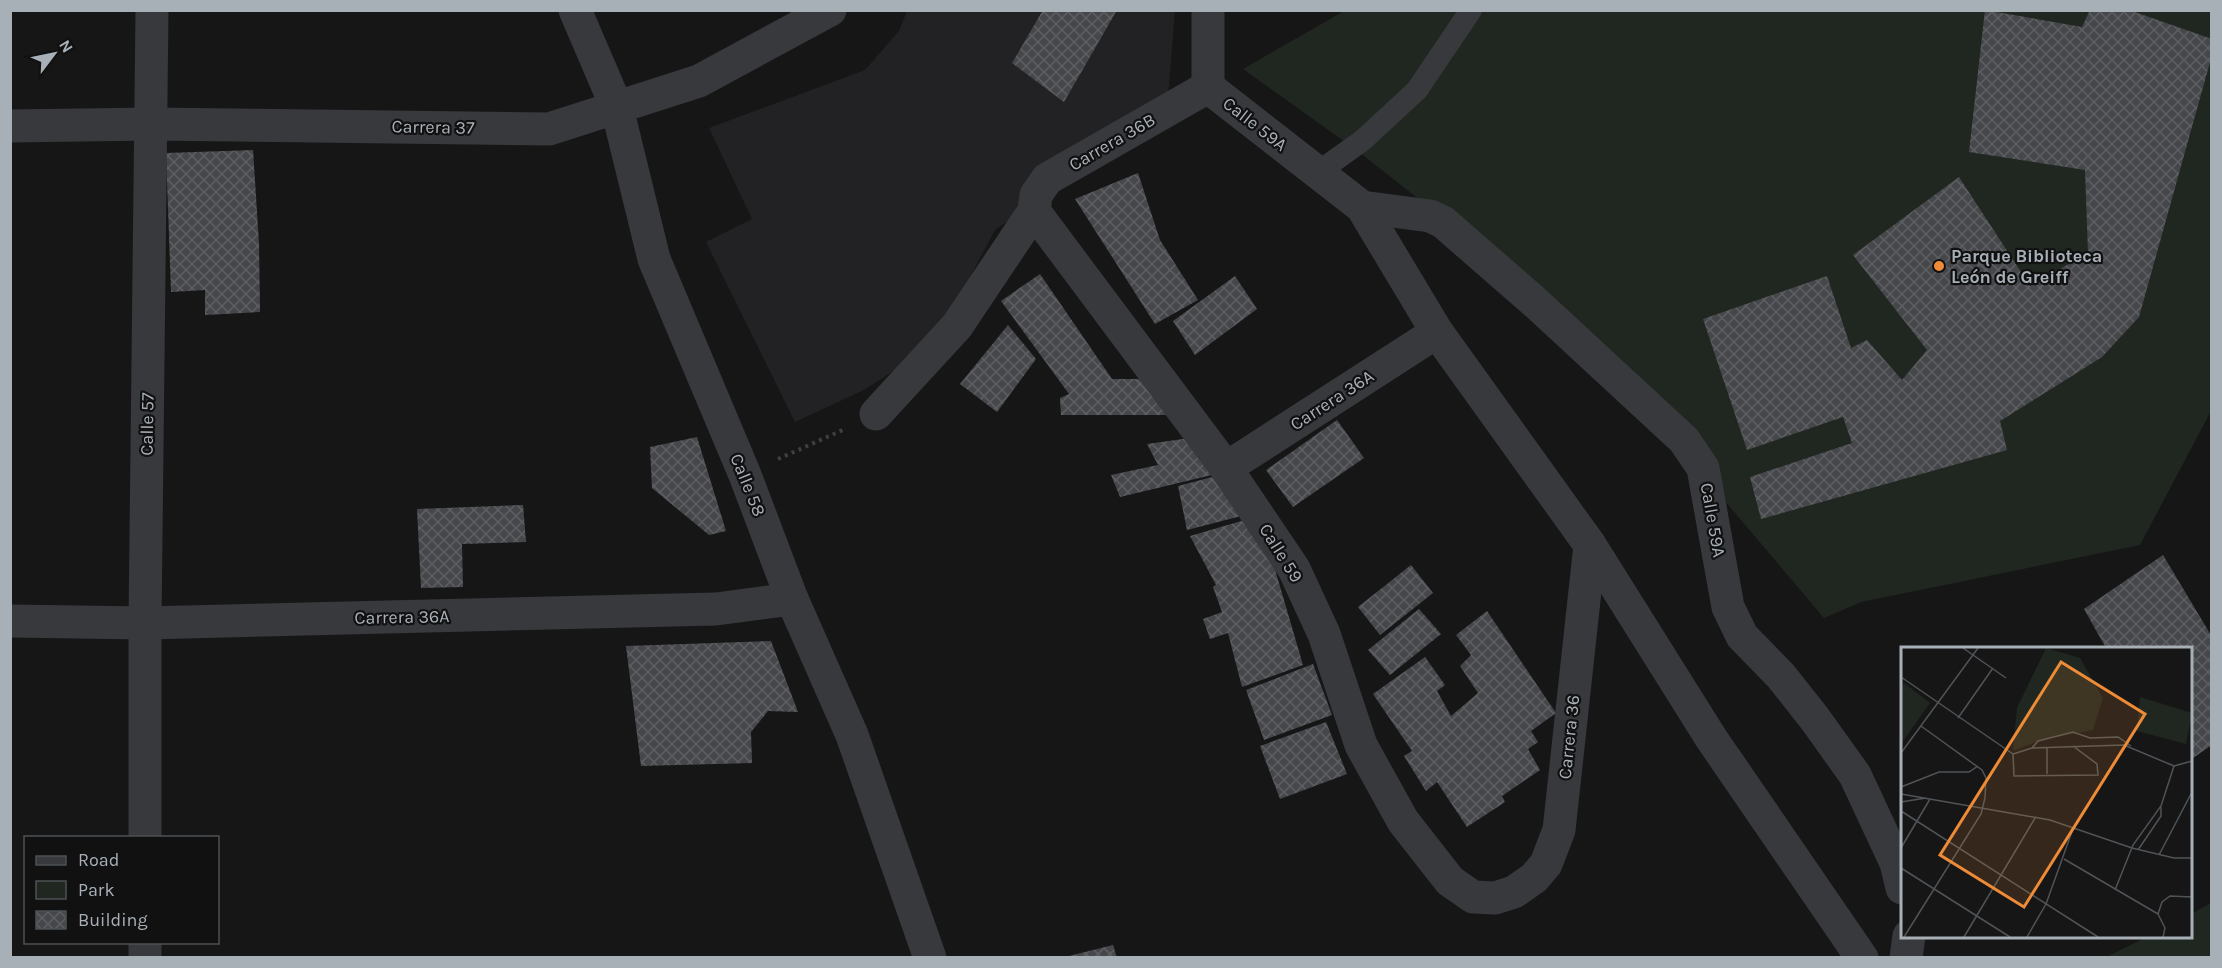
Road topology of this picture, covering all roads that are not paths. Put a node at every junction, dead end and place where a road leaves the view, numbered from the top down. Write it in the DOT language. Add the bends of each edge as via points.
graph roads {
  1 [pos="152,10"];
  2 [pos="575,10"];
  3 [pos="830,10"];
  4 [pos="1208,10"];
  5 [pos="1472,10"];
  6 [pos="1208,87"];
  7 [pos="617,108"];
  8 [pos="151,124"];
  9 [pos="10,126"];
  10 [pos="1317,173"];
  11 [pos="1362,207"];
  12 [pos="1035,211"];
  13 [pos="1437,332"];
  14 [pos="876,414"];
  15 [pos="1226,468"];
  16 [pos="1590,544"];
  17 [pos="792,599"];
  18 [pos="10,621"];
  19 [pos="145,623"];
  20 [pos="145,836"];
  21 [pos="1901,884"];
  22 [pos="1495,898"];
  23 [pos="1909,938"];
  24 [pos="930,957"];
  25 [pos="1862,957"];
  26 [pos="1906,957"];
  1 -- 8 [label="street, Calle 57"];
  2 -- 7 [label="street, Calle 58"];
  3 -- 7 [label="street, Carrera 37" via="699,81"];
  4 -- 6 [label="street, Calle 59A"];
  5 -- 10 [label="lane" via="1417,90 1363,140"];
  6 -- 10 [label="street, Calle 59A"];
  6 -- 12 [label="street, Carrera 36B" via="1047,179 1036,195"];
  7 -- 8 [label="street, Carrera 37" via="549,129"];
  7 -- 17 [label="street, Calle 58" via="654,259 745,475"];
  8 -- 9 [label="street, Carrera 37"];
  8 -- 19 [label="street, Calle 57"];
  10 -- 11 [label="street, Calle 59A"];
  11 -- 13 [label="street, Calle 59A"];
  11 -- 21 [label="street, Calle 59A" via="1430,216 1443,222 1684,440 1703,468 1728,607 1742,636 1815,718 1855,775 1896,863"];
  12 -- 14 [label="street, Carrera 36B" via="957,326"];
  12 -- 15 [label="street, Calle 59"];
  13 -- 15 [label="street, Carrera 36A"];
  13 -- 16 [label="street, Calle 59A"];
  15 -- 22 [label="street, Calle 59" via="1294,569 1324,634 1361,745 1403,822 1450,881 1473,897"];
  16 -- 22 [label="street, Carrera 36" via="1559,831 1546,864 1534,878 1514,892"];
  16 -- 25 [label="street, Calle 59A" via="1711,738"];
  17 -- 19 [label="street, Carrera 36A" via="716,609"];
  17 -- 24 [label="street, Calle 58" via="852,735"];
  18 -- 19 [label="street, Carrera 36A"];
  19 -- 20 [label="street, Calle 57"];
  23 -- 26 [label="street"];
}
